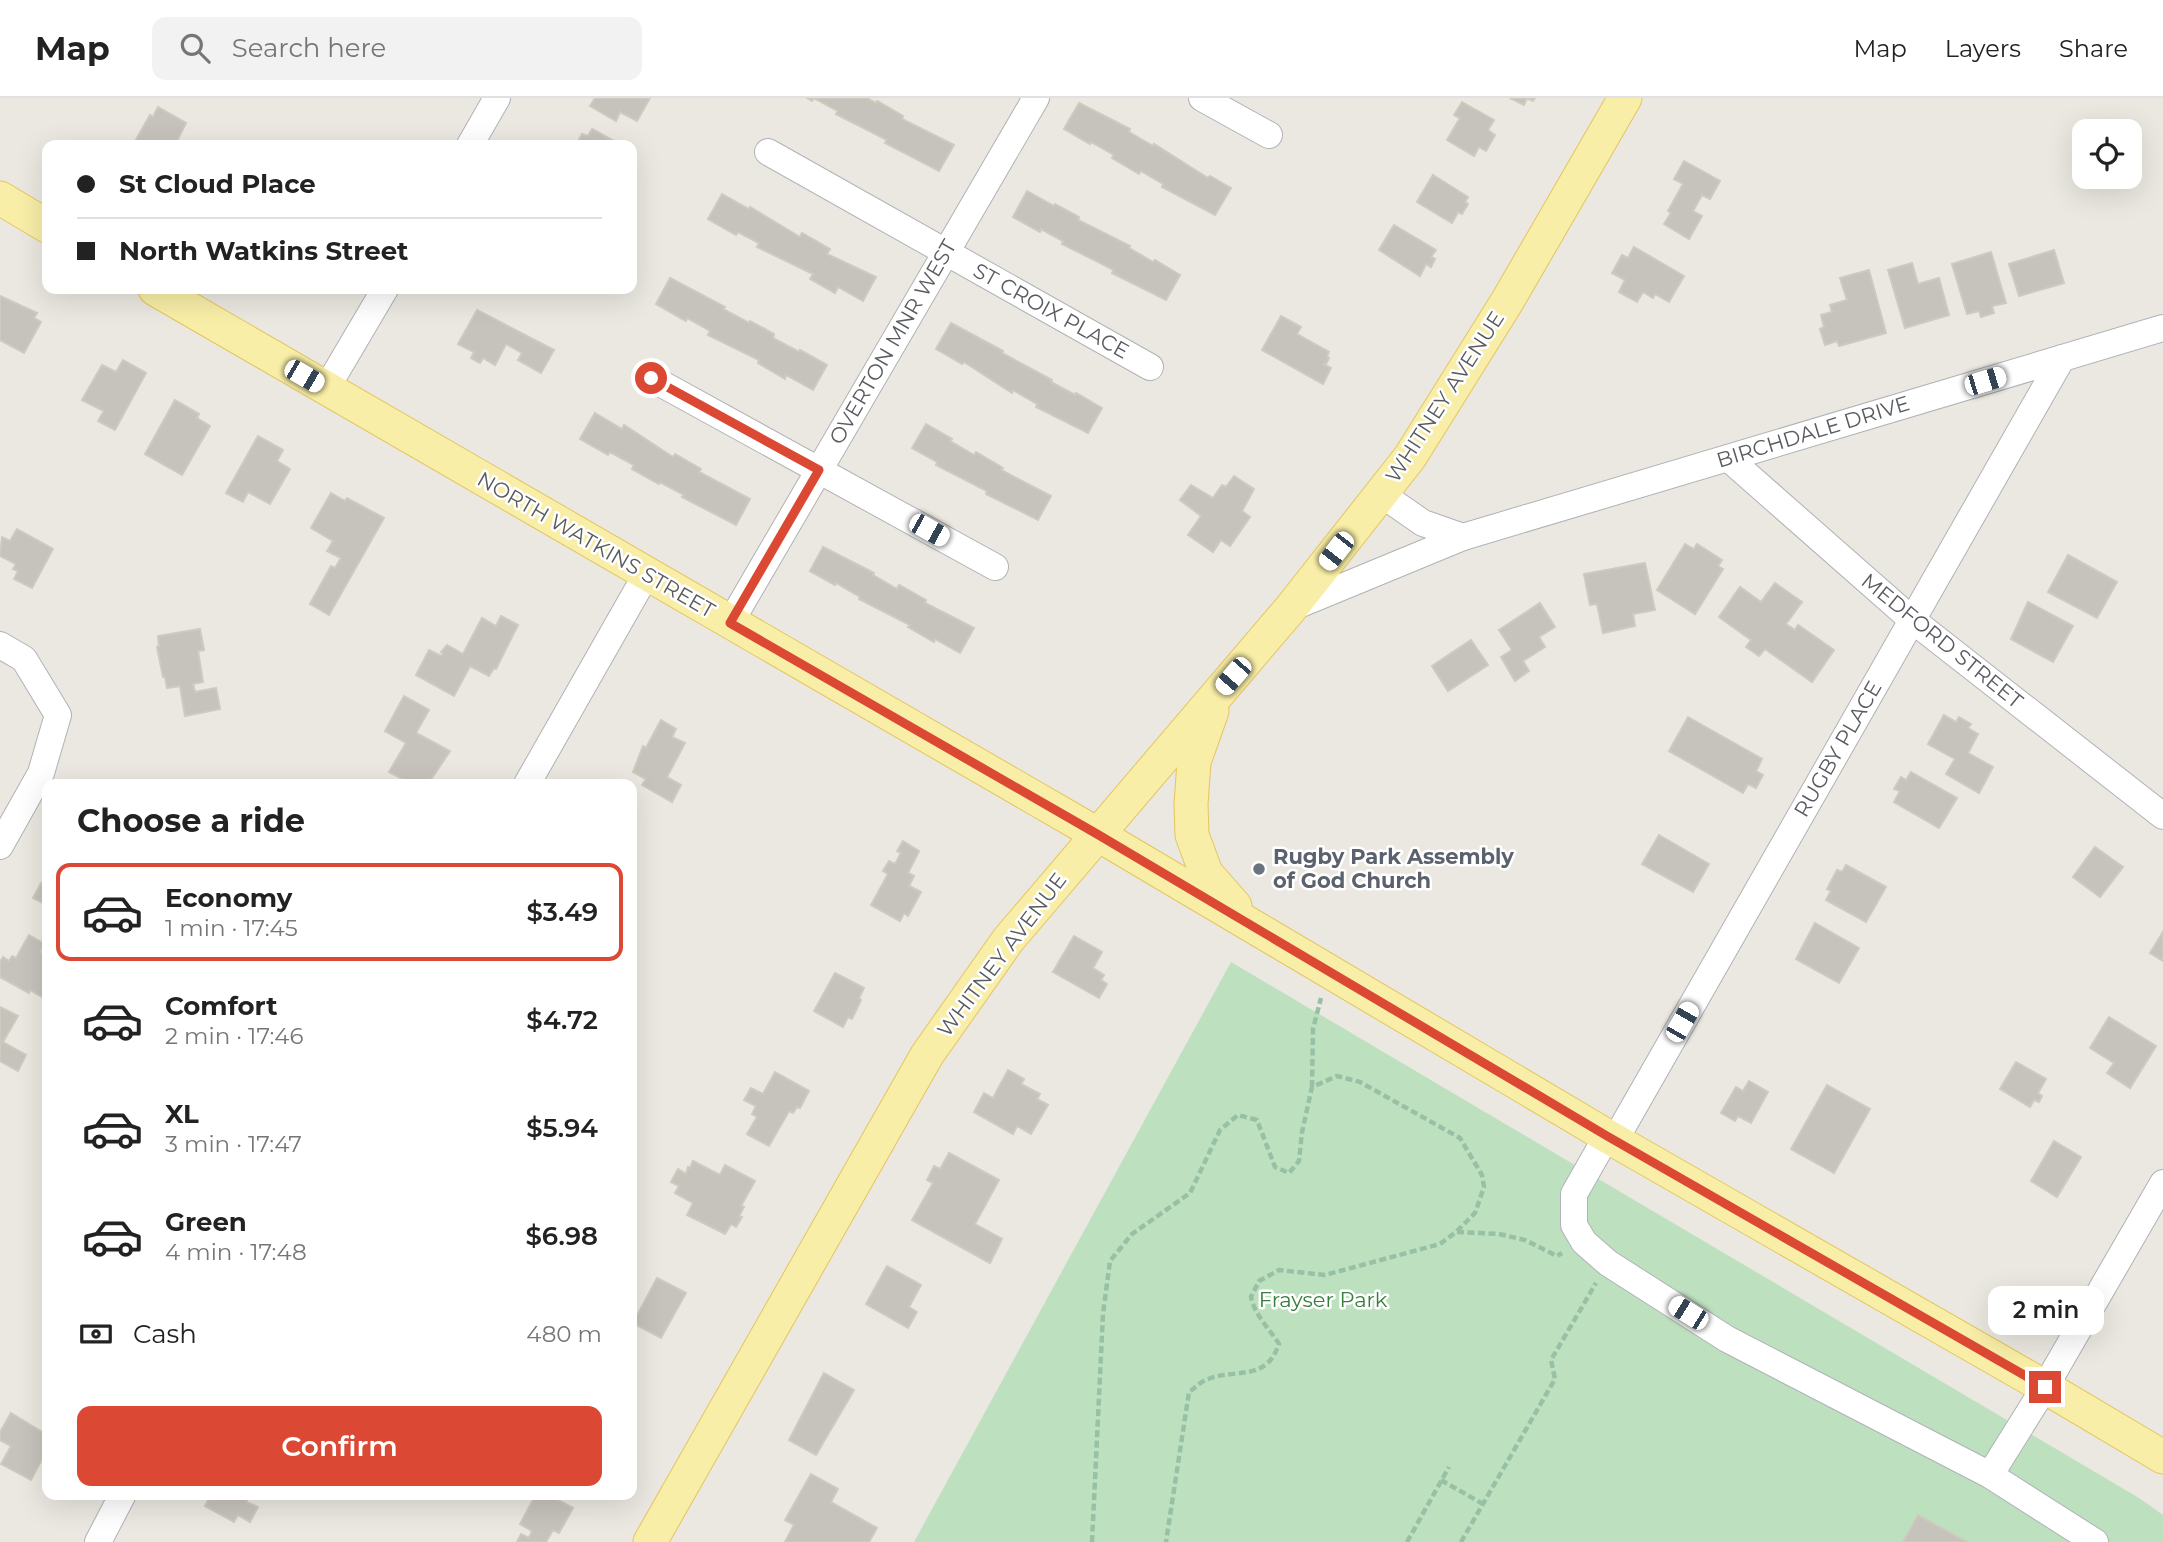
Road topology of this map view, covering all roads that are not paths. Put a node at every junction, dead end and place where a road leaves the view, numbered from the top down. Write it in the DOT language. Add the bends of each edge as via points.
graph roads {
  1 [pos="498,98"];
  2 [pos="1036,98"];
  3 [pos="1202,98"];
  4 [pos="1625,98"];
  5 [pos="1269,135"];
  6 [pos="473,140"];
  7 [pos="768,152"];
  8 [pos="0,198"];
  9 [pos="42,223"];
  10 [pos="946,252"];
  11 [pos="164,294"];
  12 [pos="382,294"];
  13 [pos="2163,328"];
  14 [pos="2062,358"];
  15 [pos="1150,367"];
  16 [pos="651,378"];
  17 [pos="326,388"];
  18 [pos="1728,457"];
  19 [pos="819,470"];
  20 [pos="1381,494"];
  21 [pos="1463,537"];
  22 [pos="995,567"];
  23 [pos="646,575"];
  24 [pos="1291,608"];
  25 [pos="1912,619"];
  26 [pos="730,623"];
  27 [pos="0,646"];
  28 [pos="1218,693"];
  29 [pos="530,779"];
  30 [pos="2163,816"];
  31 [pos="1097,834"];
  32 [pos="0,846"];
  33 [pos="1253,926"];
  34 [pos="1611,1138"];
  35 [pos="2163,1183"];
  36 [pos="2045,1387"];
  37 [pos="2163,1457"];
  38 [pos="1990,1475"];
  39 [pos="120,1500"];
  40 [pos="98,1542"];
  41 [pos="650,1542"];
  42 [pos="2095,1542"];
  1 -- 6 [label="street"];
  2 -- 10 [label="street, OVERTON MNR WEST"];
  3 -- 5 [label="street"];
  4 -- 20 [label="main road, WHITNEY AVENUE" via="1508,300 1410,457"];
  7 -- 10 [label="street, ST CROIX PLACE"];
  8 -- 9 [label="main road"];
  10 -- 15 [label="street, ST CROIX PLACE"];
  10 -- 19 [label="street, OVERTON MNR WEST"];
  11 -- 17 [label="main road, NORTH WATKINS STREET"];
  12 -- 17 [label="street"];
  13 -- 14 [label="street, BIRCHDALE DRIVE"];
  14 -- 18 [label="street, BIRCHDALE DRIVE"];
  14 -- 25 [label="street, RUGBY PLACE"];
  16 -- 19 [label="street"];
  17 -- 23 [label="main road, NORTH WATKINS STREET"];
  18 -- 21 [label="street, BIRCHDALE DRIVE"];
  18 -- 25 [label="street, MEDFORD STREET"];
  19 -- 22 [label="street"];
  19 -- 26 [label="street, OVERTON MNR WEST"];
  20 -- 21 [label="street" via="1423,523"];
  20 -- 24 [label="main road, WHITNEY AVENUE"];
  21 -- 24 [label="street, BIRCHDALE DRIVE"];
  23 -- 26 [label="main road, NORTH WATKINS STREET"];
  23 -- 29 [label="street"];
  24 -- 28 [label="main road, WHITNEY AVENUE"];
  25 -- 30 [label="street, MEDFORD STREET"];
  25 -- 34 [label="street, RUGBY PLACE"];
  26 -- 31 [label="main road, NORTH WATKINS STREET"];
  27 -- 32 [label="street" via="24,659 58,715 41,773"];
  28 -- 31 [label="main road, WHITNEY AVENUE"];
  28 -- 33 [label="main road" via="1194,762 1192,835 1206,873"];
  31 -- 33 [label="main road, NORTH WATKINS STREET"];
  31 -- 41 [label="main road, WHITNEY AVENUE" via="1008,940 926,1055"];
  33 -- 34 [label="main road, NORTH WATKINS STREET"];
  34 -- 36 [label="main road, NORTH WATKINS STREET"];
  34 -- 38 [label="street, RUGBY PLACE" via="1574,1194 1574,1225 1584,1242 1608,1263 1727,1339"];
  35 -- 36 [label="street"];
  36 -- 37 [label="main road, NORTH WATKINS STREET"];
  36 -- 38 [label="street"];
  38 -- 42 [label="street"];
  39 -- 40 [label="street"];
}
